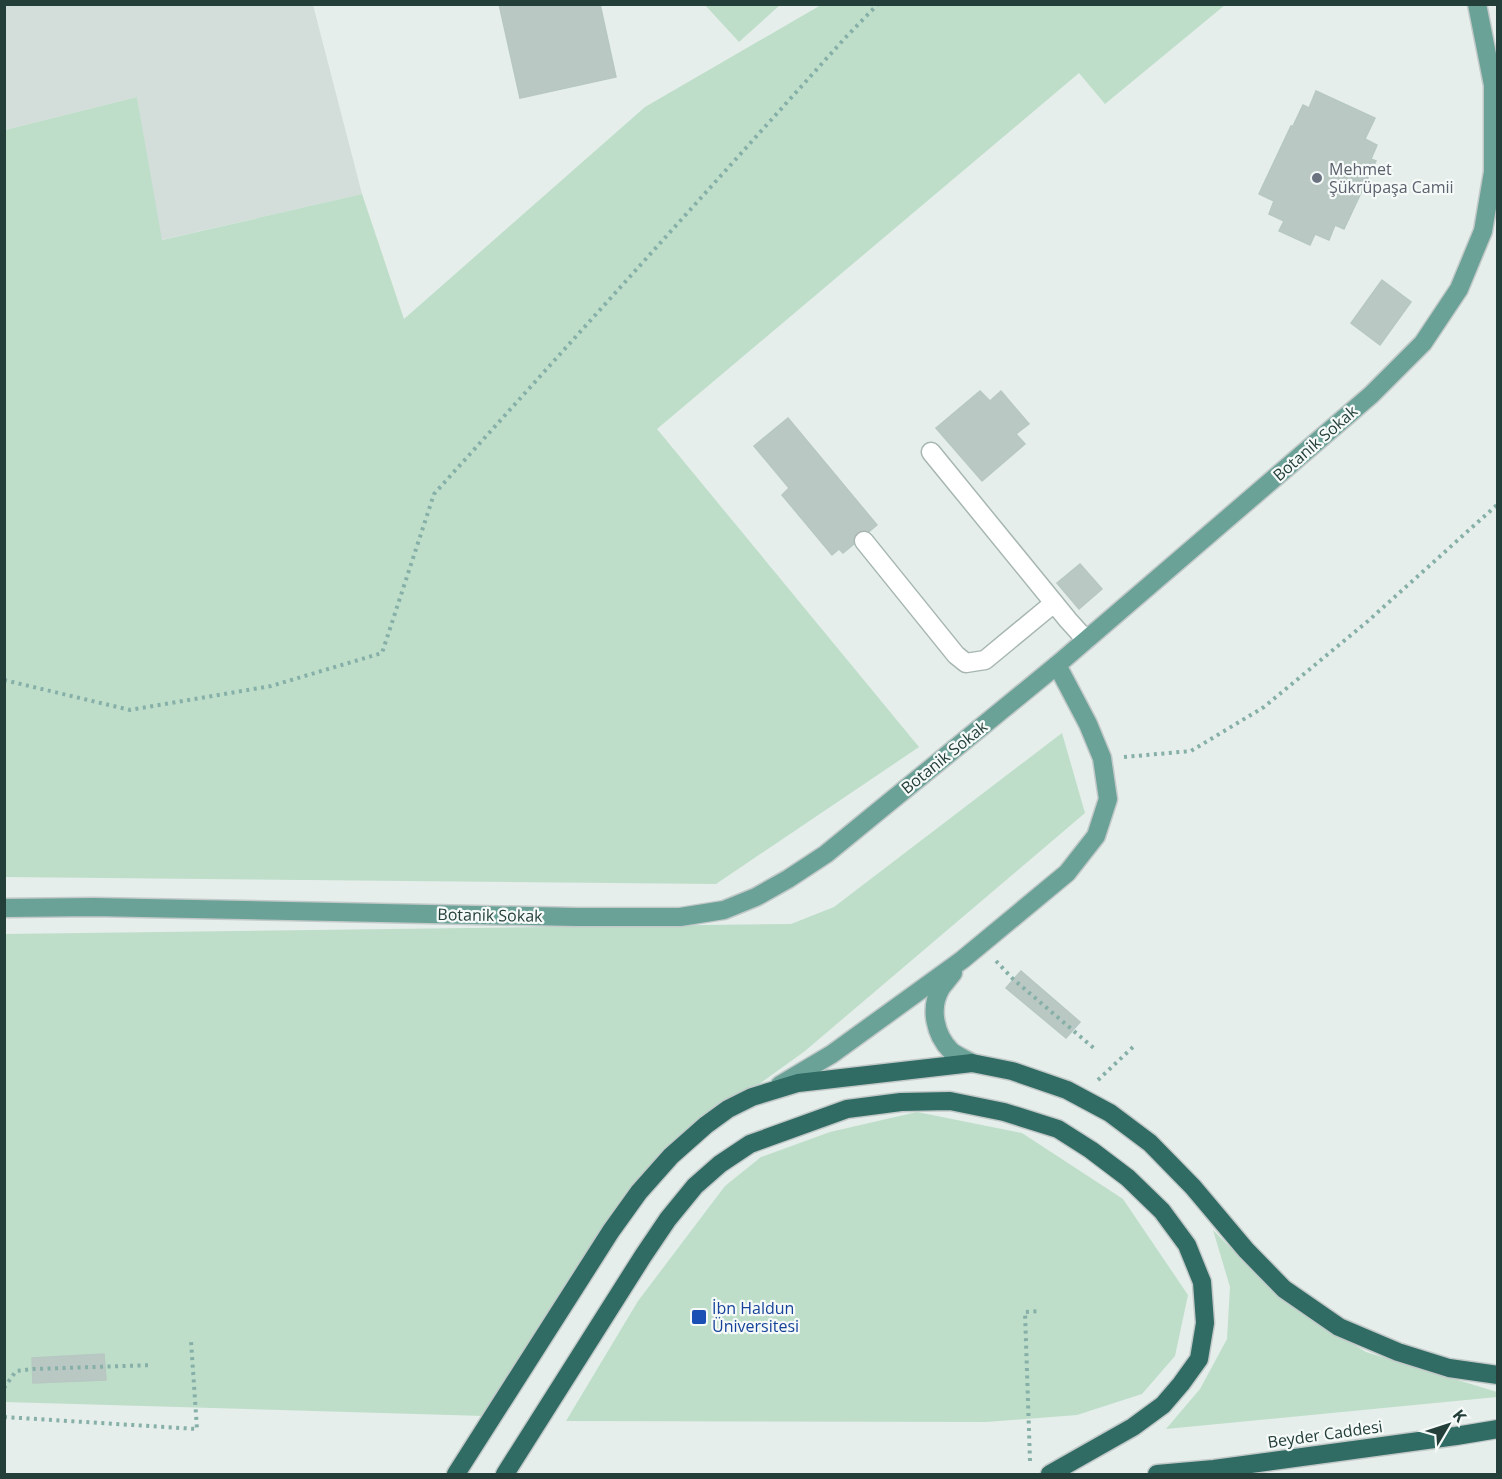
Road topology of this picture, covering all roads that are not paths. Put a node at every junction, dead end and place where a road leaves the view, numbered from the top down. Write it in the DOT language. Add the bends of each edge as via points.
graph roads {
  1 [pos="1477,4"];
  2 [pos="1495,84"];
  3 [pos="931,452"];
  4 [pos="864,541"];
  5 [pos="1054,603"];
  6 [pos="1086,640"];
  7 [pos="1057,665"];
  8 [pos="4,909"];
  9 [pos="962,960"];
  10 [pos="972,1063"];
  11 [pos="771,1091"];
  12 [pos="1497,1375"];
  13 [pos="1497,1429"];
  14 [pos="456,1474"];
  15 [pos="505,1474"];
  16 [pos="1050,1474"];
  17 [pos="1157,1474"];
  1 -- 2 [label="main road, Botanik Sokak"];
  2 -- 6 [label="main road, Botanik Sokak" via="1493,172 1483,231 1459,289 1423,343 1371,395"];
  3 -- 5 [label="lane"];
  4 -- 5 [label="lane" via="966,663 985,660"];
  5 -- 6 [label="lane"];
  6 -- 7 [label="main road, Botanik Sokak"];
  7 -- 8 [label="main road, Botanik Sokak" via="826,854 756,897 724,910 680,917 576,917 106,907"];
  7 -- 9 [label="main road" via="1102,758 1108,799 1096,837 1067,873"];
  9 -- 10 [label="main road" via="940,990 935,1022 952,1052"];
  9 -- 11 [label="main road" via="832,1054"];
  10 -- 11 [label="highway" via="798,1083"];
  10 -- 12 [label="highway" via="1012,1071 1067,1090 1110,1113 1150,1143 1284,1289 1339,1327 1449,1368"];
  11 -- 14 [label="highway" via="728,1109 706,1125 639,1192"];
  13 -- 17 [label="highway, Beyder Caddesi"];
  15 -- 16 [label="highway" via="656,1238 695,1186 720,1164 750,1144 847,1109 951,1101 1058,1129 1091,1150 1162,1211 1188,1245 1202,1282 1205,1323 1199,1359 1181,1384 1163,1405 1133,1427"];
}
